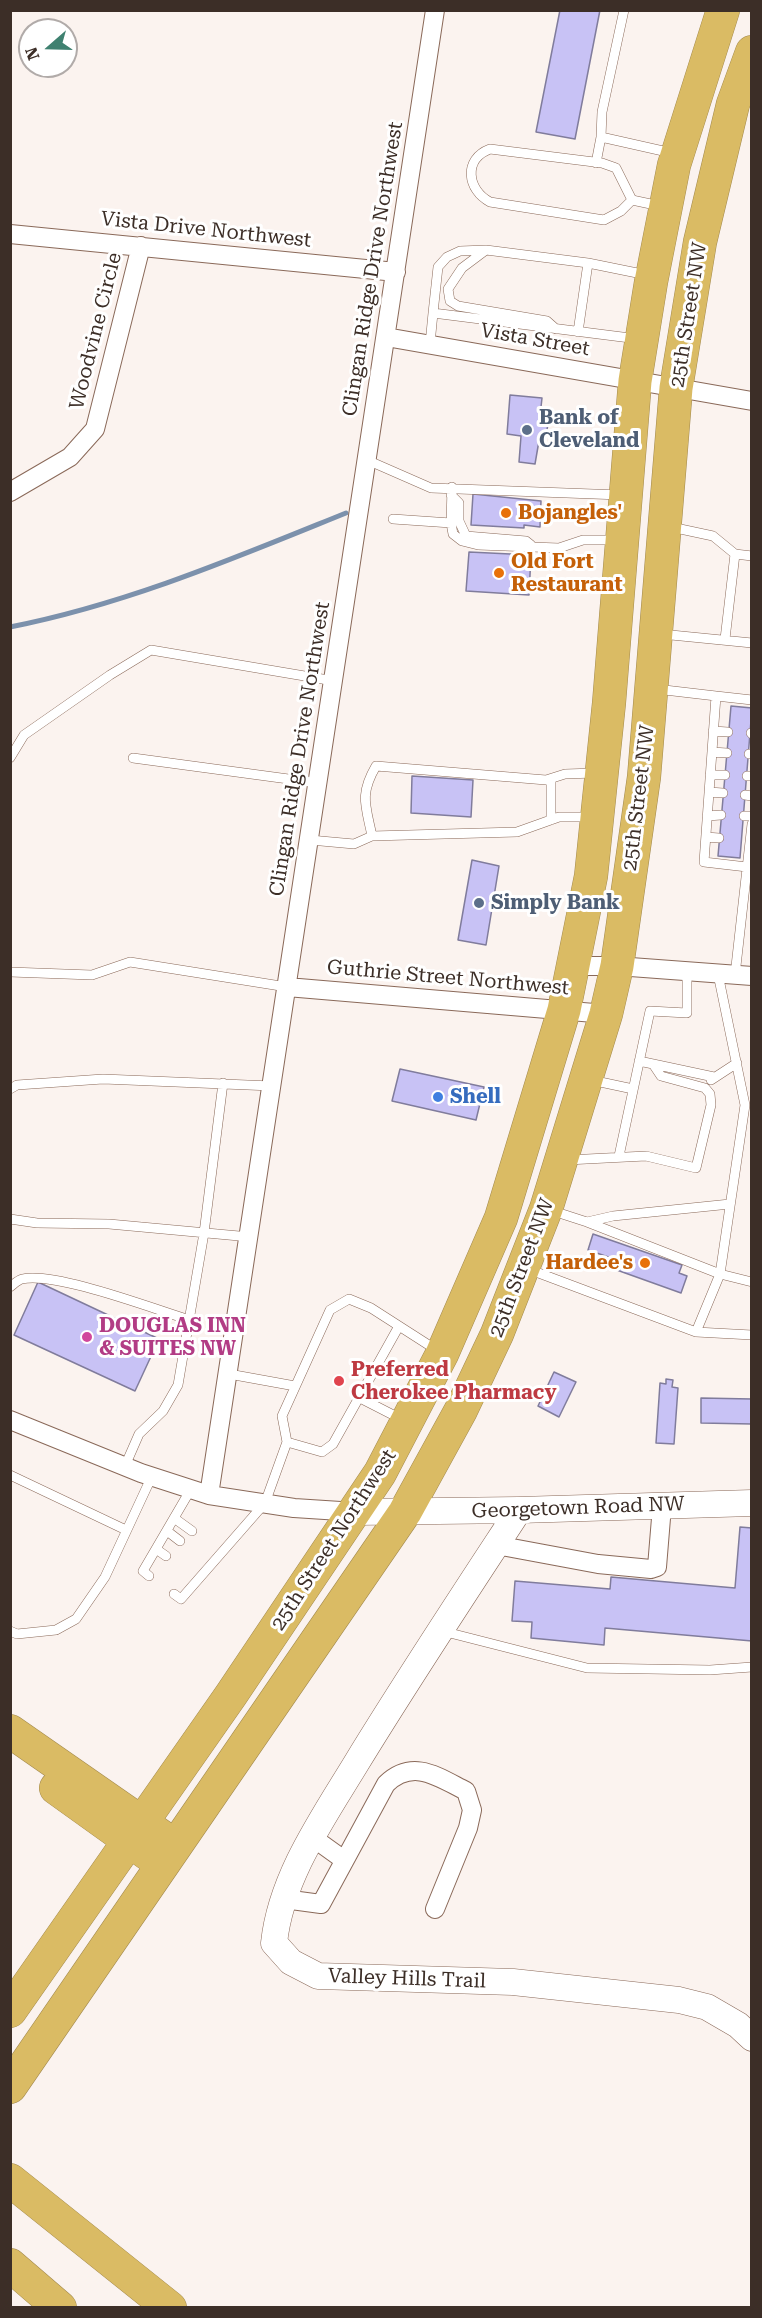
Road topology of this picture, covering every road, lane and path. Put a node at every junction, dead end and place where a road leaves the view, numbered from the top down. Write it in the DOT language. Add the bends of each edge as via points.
graph roads {
  1 [pos="435,10"];
  2 [pos="624,10"];
  3 [pos="723,10"];
  4 [pos="752,52"];
  5 [pos="601,136"];
  6 [pos="677,154"];
  7 [pos="596,163"];
  8 [pos="632,200"];
  9 [pos="666,208"];
  10 [pos="10,234"];
  11 [pos="141,246"];
  12 [pos="486,250"];
  13 [pos="588,263"];
  14 [pos="396,272"];
  15 [pos="652,276"];
  16 [pos="434,313"];
  17 [pos="556,329"];
  18 [pos="578,332"];
  19 [pos="386,336"];
  20 [pos="641,340"];
  21 [pos="430,344"];
  22 [pos="635,381"];
  23 [pos="676,388"];
  24 [pos="752,401"];
  25 [pos="367,460"];
  26 [pos="452,491"];
  27 [pos="10,492"];
  28 [pos="624,495"];
  29 [pos="393,519"];
  30 [pos="450,523"];
  31 [pos="663,525"];
  32 [pos="621,540"];
  33 [pos="534,547"];
  34 [pos="735,554"];
  35 [pos="752,556"];
  36 [pos="654,633"];
  37 [pos="725,639"];
  38 [pos="752,643"];
  39 [pos="334,681"];
  40 [pos="650,689"];
  41 [pos="716,696"];
  42 [pos="752,699"];
  43 [pos="713,731"];
  44 [pos="728,732"];
  45 [pos="712,752"];
  46 [pos="727,753"];
  47 [pos="10,758"];
  48 [pos="133,758"];
  49 [pos="602,772"];
  50 [pos="710,775"];
  51 [pos="725,775"];
  52 [pos="551,779"];
  53 [pos="318,783"];
  54 [pos="709,792"];
  55 [pos="723,793"];
  56 [pos="721,815"];
  57 [pos="707,816"];
  58 [pos="597,817"];
  59 [pos="551,820"];
  60 [pos="752,824"];
  61 [pos="372,836"];
  62 [pos="706,837"];
  63 [pos="719,838"];
  64 [pos="309,840"];
  65 [pos="747,867"];
  66 [pos="573,966"];
  67 [pos="617,966"];
  68 [pos="687,971"];
  69 [pos="10,972"];
  70 [pos="735,975"];
  71 [pos="287,987"];
  72 [pos="564,1010"];
  73 [pos="606,1014"];
  74 [pos="639,1061"];
  75 [pos="737,1063"];
  76 [pos="653,1064"];
  77 [pos="714,1077"];
  78 [pos="586,1079"];
  79 [pos="223,1083"];
  80 [pos="272,1086"];
  81 [pos="705,1088"];
  82 [pos="10,1089"];
  83 [pos="633,1089"];
  84 [pos="740,1142"];
  85 [pos="752,1143"];
  86 [pos="619,1156"];
  87 [pos="561,1161"];
  88 [pos="730,1204"];
  89 [pos="546,1209"];
  90 [pos="501,1218"];
  91 [pos="10,1219"];
  92 [pos="587,1222"];
  93 [pos="204,1233"];
  94 [pos="250,1237"];
  95 [pos="523,1268"];
  96 [pos="720,1274"];
  97 [pos="752,1282"];
  98 [pos="10,1287"];
  99 [pos="190,1320"];
  100 [pos="399,1326"];
  101 [pos="696,1332"];
  102 [pos="752,1335"];
  103 [pos="442,1354"];
  104 [pos="229,1374"];
  105 [pos="295,1386"];
  106 [pos="360,1398"];
  107 [pos="10,1420"];
  108 [pos="408,1422"];
  109 [pos="287,1442"];
  110 [pos="125,1466"];
  111 [pos="10,1475"];
  112 [pos="152,1476"];
  113 [pos="191,1489"];
  114 [pos="209,1495"];
  115 [pos="265,1503"];
  116 [pos="752,1503"];
  117 [pos="662,1506"];
  118 [pos="519,1510"];
  119 [pos="356,1512"];
  120 [pos="405,1512"];
  121 [pos="174,1518"];
  122 [pos="126,1530"];
  123 [pos="192,1530"];
  124 [pos="167,1531"];
  125 [pos="180,1541"];
  126 [pos="496,1545"];
  127 [pos="156,1549"];
  128 [pos="166,1556"];
  129 [pos="149,1576"];
  130 [pos="174,1594"];
  131 [pos="440,1630"];
  132 [pos="10,1631"];
  133 [pos="752,1667"];
  134 [pos="10,1731"];
  135 [pos="10,1754"];
  136 [pos="176,1774"];
  137 [pos="87,1783"];
  138 [pos="136,1832"];
  139 [pos="312,1837"];
  140 [pos="171,1856"];
  141 [pos="344,1860"];
  142 [pos="284,1899"];
  143 [pos="435,1909"];
  144 [pos="10,2011"];
  145 [pos="752,2038"];
  146 [pos="10,2087"];
  147 [pos="10,2180"];
  148 [pos="11,2266"];
  149 [pos="48,2307"];
  150 [pos="60,2307"];
  151 [pos="170,2307"];
  1 -- 14 [label="street, Clingan Ridge Drive Northwest"];
  2 -- 5 [label="lane" via="602,112"];
  3 -- 6 [label="highway, 25th Street NW"];
  4 -- 23 [label="highway, 25th Street NW" via="733,104 700,242"];
  5 -- 6 [label="lane"];
  5 -- 7 [label="lane"];
  6 -- 9 [label="highway, 25th Street NW"];
  7 -- 8 [label="lane" via="616,168"];
  7 -- 8 [label="lane" via="490,149 474,161 471,181 475,191 490,202 604,220"];
  8 -- 9 [label="lane"];
  9 -- 15 [label="highway, 25th Street NW"];
  10 -- 11 [label="street, Vista Drive Northwest"];
  11 -- 14 [label="street, Vista Drive Northwest"];
  11 -- 27 [label="street, Woodvine Circle" via="95,429 70,457"];
  12 -- 13 [label="lane"];
  12 -- 16 [label="lane" via="460,251 442,261 438,267"];
  12 -- 17 [label="lane" via="454,277 448,289 450,300 458,306 547,321"];
  13 -- 15 [label="lane"];
  13 -- 18 [label="lane"];
  14 -- 19 [label="street, Clingan Ridge Drive Northwest"];
  15 -- 20 [label="highway, 25th Street NW"];
  16 -- 17 [label="lane"];
  16 -- 21 [label="lane"];
  17 -- 18 [label="lane"];
  18 -- 20 [label="lane"];
  19 -- 21 [label="street, Vista Street"];
  19 -- 25 [label="street, Clingan Ridge Drive Northwest"];
  20 -- 22 [label="highway, 25th Street NW"];
  21 -- 22 [label="street, Vista Street"];
  22 -- 23 [label="street, Vista Street"];
  22 -- 28 [label="highway, 25th Street NW"];
  23 -- 24 [label="street, Vista Street"];
  23 -- 31 [label="highway, 25th Street NW"];
  25 -- 26 [label="lane" via="431,488"];
  25 -- 39 [label="street, Clingan Ridge Drive Northwest"];
  26 -- 28 [label="lane"];
  26 -- 30 [label="lane"];
  26 -- 33 [label="lane" via="459,503 459,521 466,536 526,541"];
  28 -- 32 [label="highway, 25th Street NW"];
  29 -- 30 [label="lane"];
  30 -- 33 [label="lane" via="453,534 462,541"];
  31 -- 34 [label="lane" via="713,536"];
  31 -- 36 [label="highway, 25th Street NW"];
  32 -- 33 [label="lane" via="583,540 559,548"];
  32 -- 49 [label="highway, 25th Street NW"];
  34 -- 35 [label="lane"];
  34 -- 37 [label="lane"];
  36 -- 37 [label="lane"];
  36 -- 40 [label="highway, 25th Street NW"];
  37 -- 38 [label="lane"];
  39 -- 47 [label="lane" via="151,650 24,735"];
  39 -- 53 [label="street, Clingan Ridge Drive Northwest"];
  40 -- 41 [label="lane"];
  40 -- 67 [label="highway, 25th Street NW" via="644,777"];
  41 -- 42 [label="lane"];
  41 -- 43 [label="lane"];
  43 -- 44 [label="lane"];
  43 -- 45 [label="lane"];
  45 -- 46 [label="lane"];
  45 -- 50 [label="lane"];
  48 -- 53 [label="lane"];
  49 -- 52 [label="lane" via="565,774"];
  49 -- 58 [label="highway, 25th Street NW"];
  50 -- 51 [label="lane"];
  50 -- 54 [label="lane"];
  52 -- 59 [label="lane"];
  52 -- 61 [label="lane" via="376,766 365,784 364,801"];
  53 -- 64 [label="street, Clingan Ridge Drive Northwest"];
  54 -- 55 [label="lane"];
  54 -- 57 [label="lane"];
  56 -- 57 [label="lane"];
  57 -- 62 [label="lane"];
  58 -- 59 [label="lane"];
  58 -- 66 [label="highway, 25th Street NW" via="591,876"];
  59 -- 61 [label="lane" via="517,832"];
  60 -- 65 [label="lane" via="746,838"];
  61 -- 64 [label="lane" via="354,844"];
  62 -- 63 [label="lane"];
  62 -- 65 [label="lane" via="704,862"];
  64 -- 71 [label="street, Clingan Ridge Drive Northwest"];
  65 -- 70 [label="lane"];
  66 -- 67 [label="street, Guthrie Street Northwest"];
  66 -- 72 [label="highway, 25th Street NW"];
  67 -- 68 [label="street, Guthrie Street Northwest"];
  67 -- 73 [label="highway, 25th Street NW"];
  68 -- 70 [label="street, Guthrie Street Northwest"];
  68 -- 74 [label="lane" via="687,1012 650,1011"];
  69 -- 71 [label="lane" via="92,975 130,962"];
  70 -- 75 [label="lane"];
  71 -- 72 [label="street, Guthrie Street Northwest"];
  71 -- 80 [label="street, Clingan Ridge Drive Northwest"];
  72 -- 73 [label="street, Guthrie Street Northwest"];
  72 -- 90 [label="highway, 25th Street NW"];
  73 -- 78 [label="highway, 25th Street NW"];
  74 -- 76 [label="lane"];
  74 -- 83 [label="lane"];
  75 -- 77 [label="lane"];
  75 -- 84 [label="lane" via="745,1105"];
  76 -- 77 [label="lane"];
  76 -- 81 [label="lane" via="661,1076"];
  77 -- 81 [label="lane"];
  78 -- 83 [label="lane"];
  78 -- 87 [label="highway, 25th Street NW"];
  79 -- 80 [label="lane"];
  79 -- 82 [label="lane" via="104,1079 27,1084"];
  79 -- 93 [label="lane"];
  80 -- 94 [label="street, Clingan Ridge Drive Northwest"];
  81 -- 86 [label="lane" via="711,1105 696,1167 646,1156"];
  83 -- 86 [label="lane"];
  84 -- 85 [label="lane"];
  84 -- 88 [label="lane"];
  86 -- 87 [label="lane"];
  87 -- 89 [label="highway, 25th Street NW"];
  88 -- 92 [label="lane"];
  88 -- 96 [label="lane"];
  89 -- 92 [label="lane"];
  89 -- 95 [label="highway, 25th Street NW"];
  90 -- 103 [label="highway, 25th Street Northwest"];
  91 -- 93 [label="lane"];
  92 -- 96 [label="lane"];
  93 -- 94 [label="lane"];
  93 -- 99 [label="lane"];
  94 -- 104 [label="street, Clingan Ridge Drive Northwest"];
  95 -- 101 [label="lane"];
  95 -- 120 [label="highway, 25th Street NW" via="461,1410"];
  96 -- 97 [label="lane"];
  96 -- 101 [label="lane"];
  98 -- 99 [label="lane" via="20,1279 46,1279"];
  99 -- 110 [label="lane" via="178,1385 163,1411 139,1434"];
  100 -- 103 [label="lane"];
  100 -- 105 [label="lane" via="348,1299 330,1310"];
  100 -- 106 [label="lane"];
  101 -- 102 [label="lane"];
  103 -- 108 [label="highway, 25th Street Northwest"];
  104 -- 105 [label="lane"];
  104 -- 114 [label="street, Clingan Ridge Drive Northwest"];
  105 -- 109 [label="lane" via="282,1416"];
  106 -- 108 [label="lane"];
  106 -- 109 [label="lane" via="333,1444 322,1452"];
  107 -- 110 [label="street"];
  108 -- 119 [label="highway, 25th Street Northwest"];
  109 -- 115 [label="lane"];
  110 -- 112 [label="street"];
  111 -- 122 [label="lane"];
  112 -- 113 [label="street"];
  112 -- 122 [label="lane"];
  113 -- 114 [label="street"];
  113 -- 121 [label="lane"];
  114 -- 115 [label="street"];
  115 -- 119 [label="street"];
  115 -- 130 [label="lane" via="207,1562 181,1599"];
  116 -- 117 [label="street, Georgetown Road NW"];
  117 -- 118 [label="street, Georgetown Road NW"];
  117 -- 126 [label="street" via="657,1567 651,1569 598,1564"];
  118 -- 120 [label="street, Georgetown Road NW"];
  118 -- 126 [label="street, Valley Hills Trail"];
  119 -- 120 [label="street, Georgetown Road NW"];
  119 -- 136 [label="highway, 25th Street Northwest"];
  120 -- 140 [label="highway, 25th Street Northwest"];
  121 -- 123 [label="lane"];
  121 -- 124 [label="lane"];
  122 -- 132 [label="lane" via="105,1577 76,1619 56,1630 17,1634"];
  124 -- 125 [label="lane"];
  124 -- 127 [label="lane"];
  126 -- 131 [label="street, Valley Hills Trail"];
  127 -- 128 [label="lane"];
  127 -- 129 [label="lane" via="143,1571"];
  131 -- 133 [label="lane" via="587,1668"];
  131 -- 139 [label="street, Valley Hills Trail"];
  134 -- 137 [label="highway"];
  135 -- 138 [label="highway"];
  136 -- 137 [label="highway" via="132,1787"];
  136 -- 138 [label="highway, 25th Street Northwest"];
  137 -- 138 [label="highway"];
  138 -- 140 [label="highway"];
  138 -- 144 [label="highway, 25th Street Northwest"];
  139 -- 141 [label="street"];
  139 -- 142 [label="street, Valley Hills Trail"];
  140 -- 146 [label="highway, 25th Street Northwest"];
  141 -- 142 [label="street" via="321,1904"];
  141 -- 143 [label="street" via="386,1784 396,1774 422,1770 466,1791 472,1810 468,1828"];
  142 -- 145 [label="street, Valley Hills Trail" via="277,1915 274,1943 291,1962 318,1976 513,1982 679,2000 707,2007"];
  147 -- 151 [label="highway"];
  148 -- 149 [label="highway"];
  148 -- 150 [label="highway"];
}
